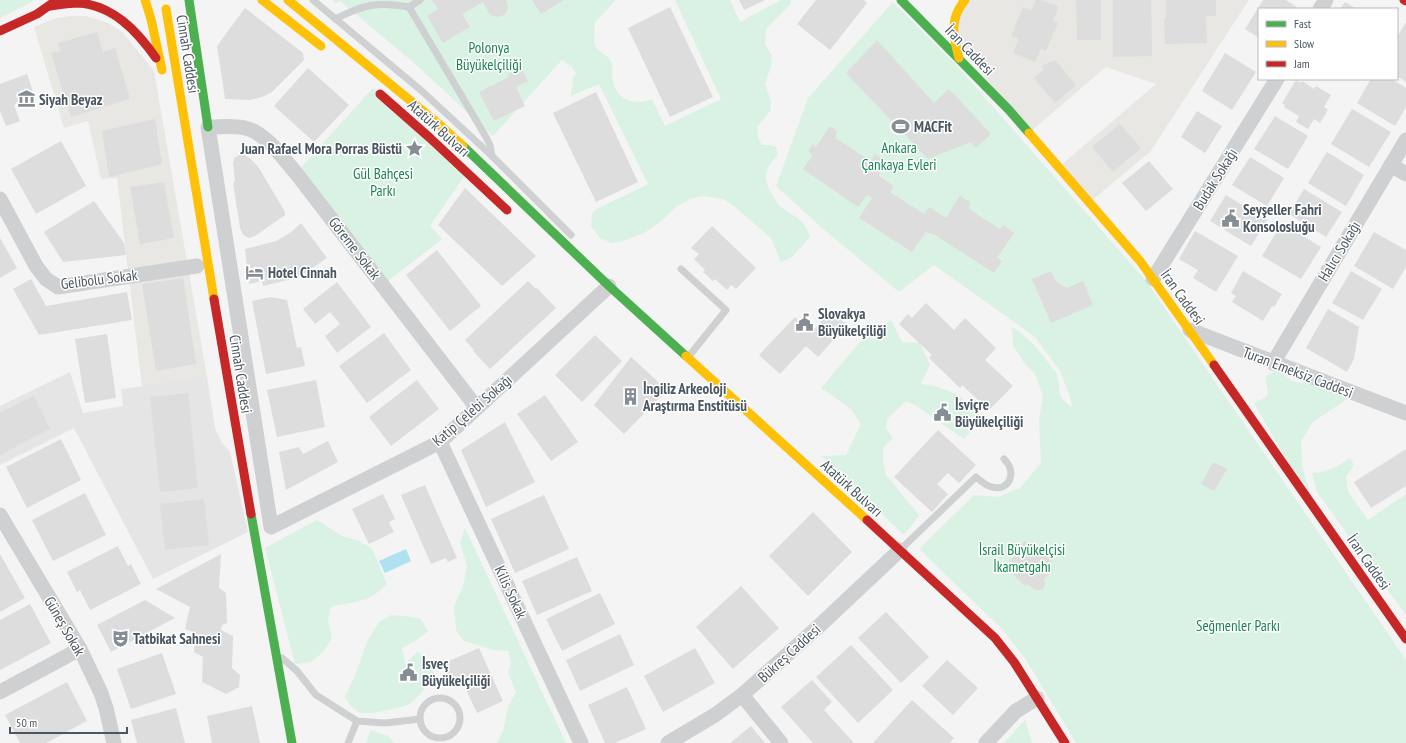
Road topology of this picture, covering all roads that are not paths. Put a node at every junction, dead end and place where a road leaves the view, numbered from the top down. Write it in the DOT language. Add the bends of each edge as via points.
graph roads {
  1 [pos="145,0"];
  2 [pos="189,0"];
  3 [pos="262,0"];
  4 [pos="288,0"];
  5 [pos="313,0"];
  6 [pos="420,0"];
  7 [pos="901,0"];
  8 [pos="965,0"];
  9 [pos="53,3"];
  10 [pos="409,7"];
  11 [pos="166,9"];
  12 [pos="335,19"];
  13 [pos="0,31"];
  14 [pos="327,50"];
  15 [pos="959,58"];
  16 [pos="161,66"];
  17 [pos="1276,80"];
  18 [pos="164,81"];
  19 [pos="374,88"];
  20 [pos="208,127"];
  21 [pos="1406,140"];
  22 [pos="492,156"];
  23 [pos="1391,165"];
  24 [pos="1406,174"];
  25 [pos="0,199"];
  26 [pos="511,214"];
  27 [pos="574,238"];
  28 [pos="581,249"];
  29 [pos="569,261"];
  30 [pos="197,266"];
  31 [pos="681,269"];
  32 [pos="596,274"];
  33 [pos="1153,279"];
  34 [pos="609,286"];
  35 [pos="1190,330"];
  36 [pos="688,358"];
  37 [pos="1273,363"];
  38 [pos="477,408"];
  39 [pos="1406,413"];
  40 [pos="229,438"];
  41 [pos="440,442"];
  42 [pos="240,453"];
  43 [pos="1004,459"];
  44 [pos="0,515"];
  45 [pos="900,550"];
  46 [pos="1406,639"];
  47 [pos="80,649"];
  48 [pos="276,653"];
  49 [pos="0,692"];
  50 [pos="742,695"];
  51 [pos="1037,698"];
  52 [pos="420,719"];
  53 [pos="1051,719"];
  54 [pos="357,721"];
  55 [pos="114,743"];
  56 [pos="292,743"];
  57 [pos="348,743"];
  58 [pos="581,743"];
  59 [pos="668,743"];
  60 [pos="781,743"];
  61 [pos="986,743"];
  62 [pos="1056,743"];
  63 [pos="1066,743"];
  1 -- 16 [label="main road, Cinnah Caddesi"];
  2 -- 20 [label="main road"];
  3 -- 14 [label="main road"];
  4 -- 32 [label="main road, Atatürk Bulvarı" via="440,125"];
  5 -- 12 [label="lane"];
  6 -- 10 [label="lane"];
  7 -- 15 [label="main road, İran Caddesi"];
  8 -- 15 [label="main road" via="958,7 954,19 954,37"];
  9 -- 13 [label="main road"];
  9 -- 16 [label="main road" via="83,4 109,12 134,30"];
  10 -- 12 [label="lane" via="392,4 368,5"];
  10 -- 22 [label="lane" via="486,136"];
  11 -- 42 [label="main road, Cinnah Caddesi"];
  12 -- 22 [label="lane" via="423,92"];
  15 -- 33 [label="main road, İran Caddesi" via="1009,110"];
  16 -- 18 [label="main road, Cinnah Caddesi"];
  17 -- 33 [label="street, Budak Sokağı"];
  19 -- 26 [label="main road, Atatürk Bulvarı"];
  20 -- 38 [label="street, Göreme Sokak" via="246,128 256,132 275,149"];
  20 -- 41 [label="street, Katip Çelebi Sokağı" via="271,527"];
  21 -- 23 [label="street, Halıcı Sokağı"];
  22 -- 27 [label="lane"];
  23 -- 24 [label="street"];
  23 -- 37 [label="street, Halıcı Sokağı"];
  25 -- 30 [label="street, Gelibolu Sokak" via="36,266 46,279 58,287"];
  28 -- 32 [label="lane"];
  29 -- 32 [label="main road, Atatürk Bulvarı"];
  31 -- 36 [label="lane" via="726,310"];
  32 -- 34 [label="main road, Atatürk Bulvarı"];
  33 -- 35 [label="main road, İran Caddesi"];
  34 -- 36 [label="main road, Atatürk Bulvarı"];
  34 -- 38 [label="street, Katip Çelebi Sokağı"];
  35 -- 37 [label="street, Turan Emeksiz Caddesi"];
  35 -- 46 [label="main road, İran Caddesi"];
  36 -- 45 [label="main road, Atatürk Bulvarı"];
  37 -- 39 [label="street, Turan Emeksiz Caddesi"];
  38 -- 41 [label="street, Katip Çelebi Sokağı"];
  40 -- 42 [label="main road"];
  41 -- 58 [label="street, Kilis Sokak"];
  42 -- 48 [label="main road, Cinnah Caddesi"];
  43 -- 45 [label="lane" via="1012,470 1007,483 994,488 976,477"];
  44 -- 47 [label="street, Güneş Sokak"];
  45 -- 50 [label="street, Bükreş Caddesi"];
  45 -- 51 [label="main road, Atatürk Bulvarı" via="995,638"];
  47 -- 49 [label="street"];
  47 -- 55 [label="street, Güneş Sokak" via="101,693"];
  48 -- 54 [label="lane" via="297,671 316,695"];
  48 -- 56 [label="main road, Cinnah Caddesi"];
  50 -- 59 [label="street, Bükreş Caddesi"];
  50 -- 60 [label="street"];
  51 -- 53 [label="main road, Atatürk Bulvarı"];
  51 -- 61 [label="street" via="1016,711"];
  52 -- 52 [label="lane" via="426,733 439,738 446,738 456,731 461,719 460,712 452,702 440,698 434,699 423,708"];
  52 -- 54 [label="lane" via="385,723"];
  53 -- 62 [label="main road"];
  53 -- 63 [label="main road, Atatürk Bulvarı"];
  54 -- 57 [label="lane"];
}
